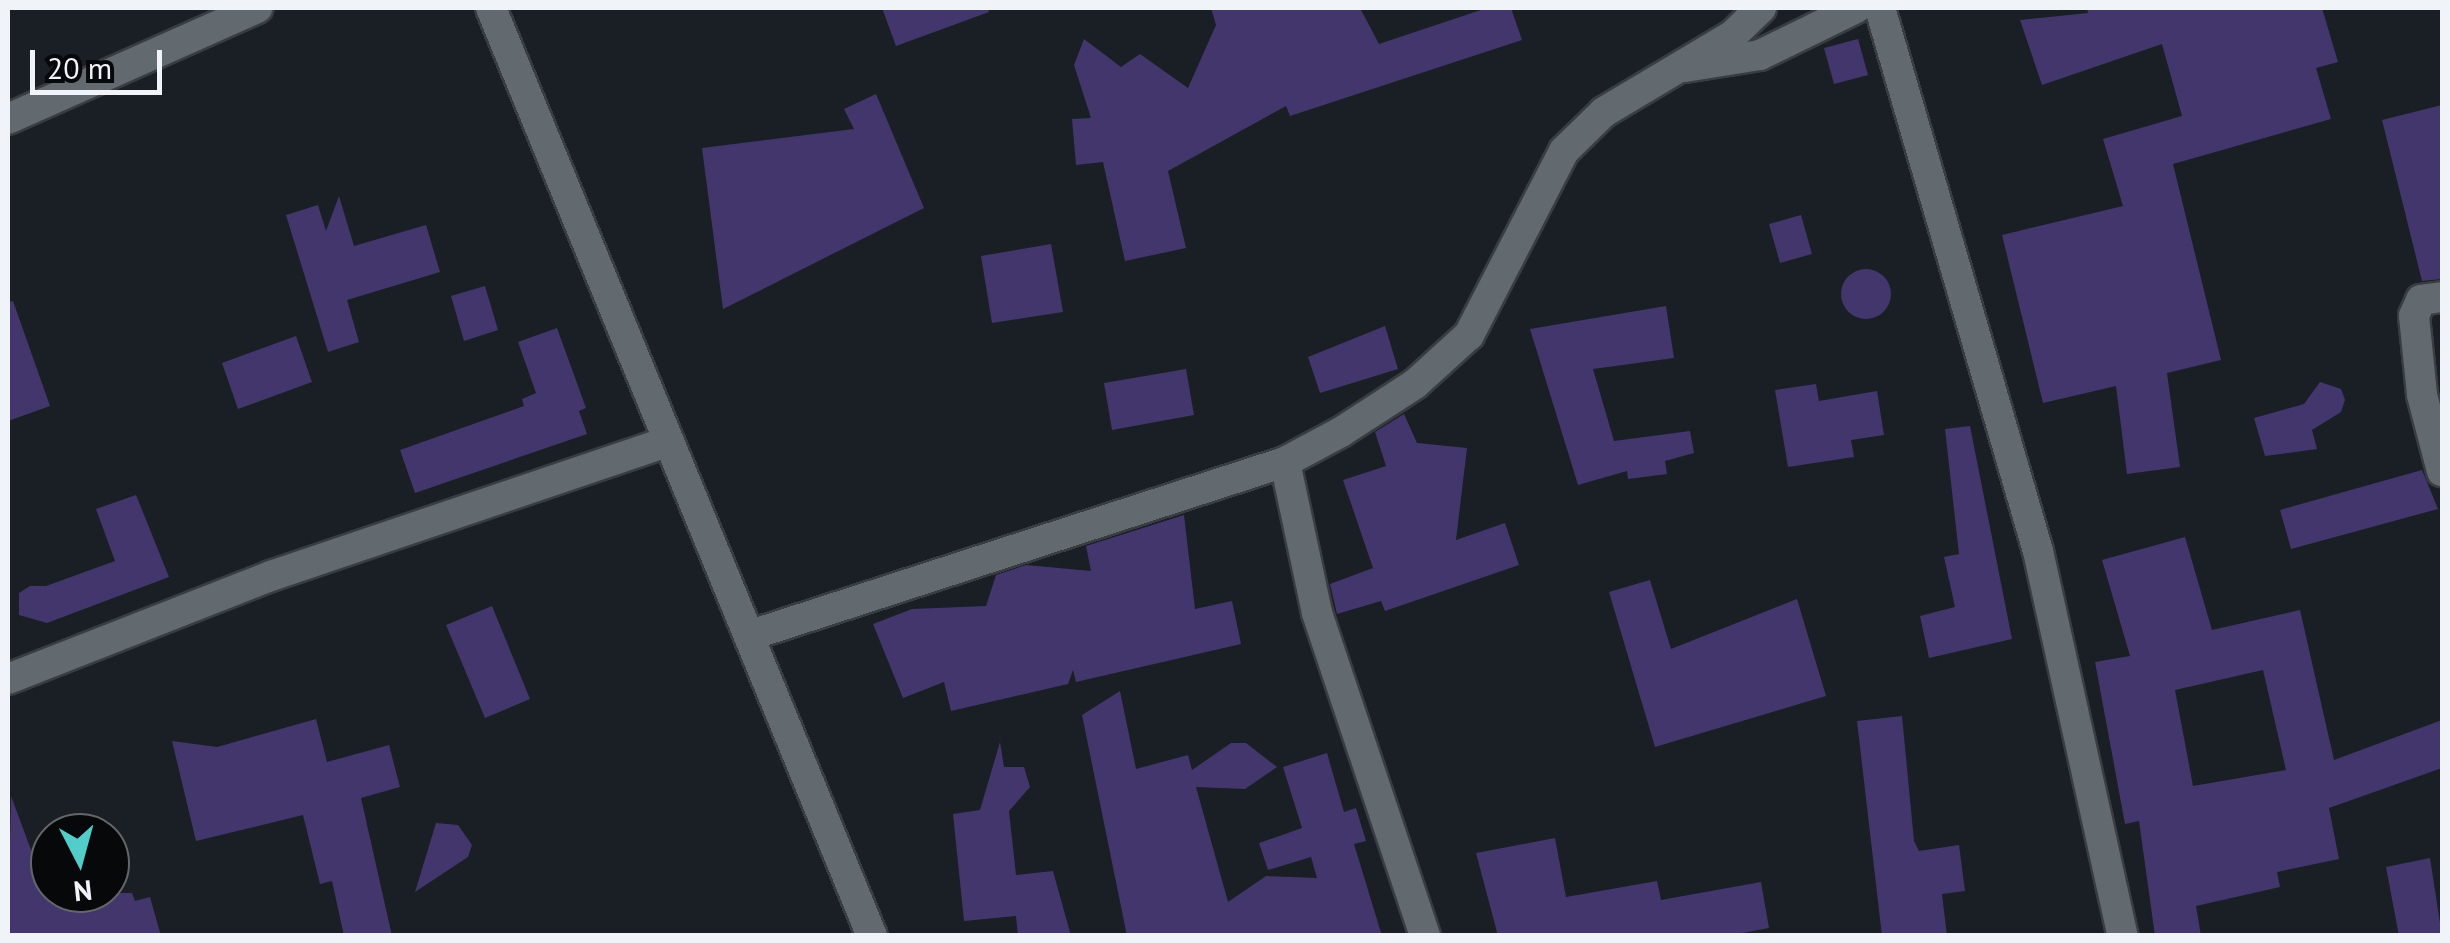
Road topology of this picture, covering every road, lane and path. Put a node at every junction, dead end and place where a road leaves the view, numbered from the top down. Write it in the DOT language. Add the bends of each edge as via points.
graph roads {
  1 [pos="257,8"];
  2 [pos="491,8"];
  3 [pos="1761,8"];
  4 [pos="1856,8"];
  5 [pos="1880,8"];
  6 [pos="1682,67"];
  7 [pos="8,119"];
  8 [pos="2442,297"];
  9 [pos="669,441"];
  10 [pos="1285,462"];
  11 [pos="2442,470"];
  12 [pos="752,635"];
  13 [pos="8,678"];
  14 [pos="868,934"];
  15 [pos="1425,936"];
  16 [pos="2123,936"];
  1 -- 7 [label="street"];
  2 -- 9 [label="street"];
  3 -- 6 [label="street"];
  4 -- 6 [label="street" via="1760,55"];
  5 -- 16 [label="street" via="2038,551"];
  6 -- 10 [label="street" via="1604,112 1564,151 1469,335 1414,384"];
  8 -- 11 [label="street" via="2421,300 2414,316 2425,412"];
  9 -- 12 [label="street"];
  9 -- 13 [label="street" via="271,576"];
  10 -- 12 [label="street"];
  10 -- 15 [label="street" via="1317,613"];
  12 -- 14 [label="street"];
}
